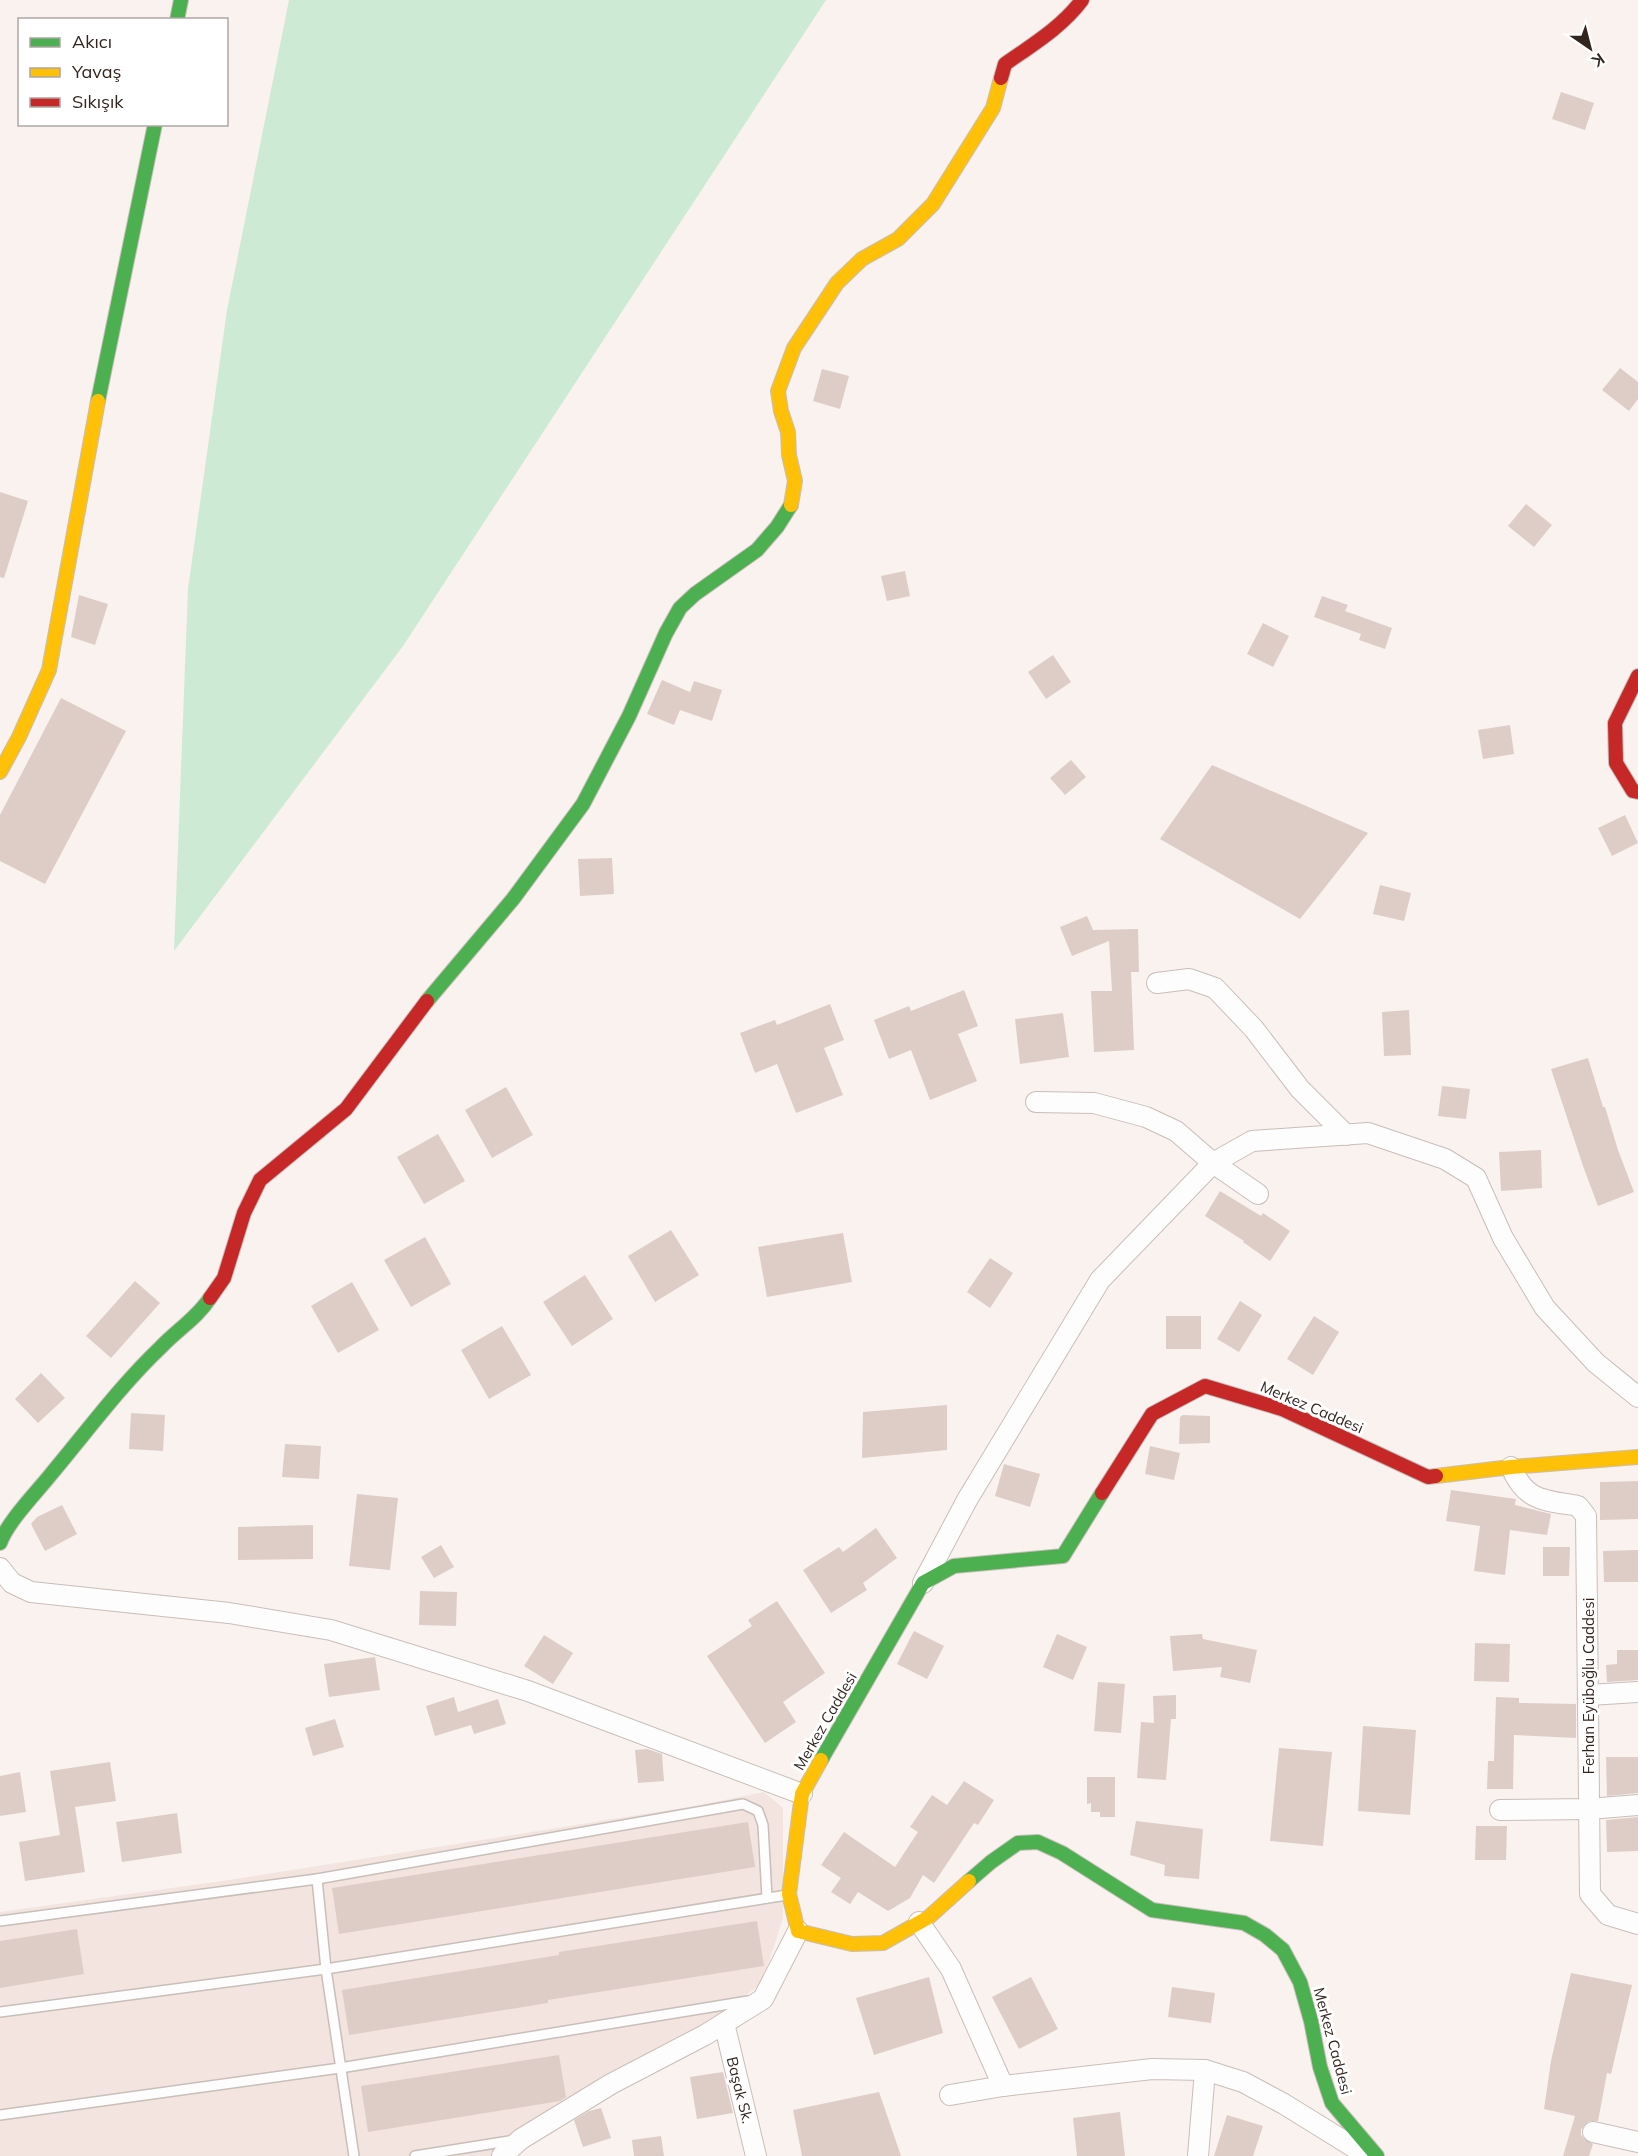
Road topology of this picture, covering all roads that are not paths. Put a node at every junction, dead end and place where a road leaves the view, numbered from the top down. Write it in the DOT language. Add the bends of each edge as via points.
graph roads {
  1 [pos="181,0"];
  2 [pos="1082,0"];
  3 [pos="177,18"];
  4 [pos="155,126"];
  5 [pos="1638,676"];
  6 [pos="0,772"];
  7 [pos="1638,792"];
  8 [pos="1157,983"];
  9 [pos="1036,1102"];
  10 [pos="1346,1135"];
  11 [pos="1213,1163"];
  12 [pos="1258,1194"];
  13 [pos="1638,1397"];
  14 [pos="1638,1456"];
  15 [pos="1511,1467"];
  16 [pos="0,1543"];
  17 [pos="0,1568"];
  18 [pos="923,1583"];
  19 [pos="1638,1692"];
  20 [pos="1589,1695"];
  21 [pos="802,1794"];
  22 [pos="1638,1805"];
  23 [pos="1589,1809"];
  24 [pos="1500,1810"];
  25 [pos="317,1879"];
  26 [pos="789,1894"];
  27 [pos="767,1898"];
  28 [pos="0,1921"];
  29 [pos="919,1922"];
  30 [pos="1638,1924"];
  31 [pos="798,1931"];
  32 [pos="326,1969"];
  33 [pos="763,1999"];
  34 [pos="0,2012"];
  35 [pos="724,2023"];
  36 [pos="340,2068"];
  37 [pos="1205,2070"];
  38 [pos="1003,2086"];
  39 [pos="950,2095"];
  40 [pos="0,2115"];
  41 [pos="1593,2132"];
  42 [pos="521,2139"];
  43 [pos="1638,2142"];
  44 [pos="354,2156"];
  45 [pos="415,2156"];
  46 [pos="502,2156"];
  47 [pos="756,2156"];
  48 [pos="1198,2156"];
  49 [pos="1368,2156"];
  50 [pos="1377,2156"];
  1 -- 3 [label="street"];
  2 -- 16 [label="street" via="1037,42 1005,64 993,108 933,204 898,239 862,259 837,284 794,348 778,391 795,481 792,504 757,550 680,608 583,804 513,899 414,1017 346,1109 261,1180 244,1213 224,1278 203,1310 136,1372 34,1495"];
  4 -- 6 [label="street" via="104,368 49,670"];
  5 -- 7 [label="street" via="1615,723 1616,763 1633,791"];
  8 -- 10 [label="street" via="1189,979 1215,988 1254,1029 1300,1089"];
  9 -- 11 [label="street" via="1094,1103 1146,1118 1176,1131"];
  10 -- 11 [label="street" via="1252,1141"];
  10 -- 13 [label="street" via="1368,1133 1445,1159 1476,1178 1503,1238 1545,1308 1596,1363"];
  11 -- 12 [label="street"];
  11 -- 18 [label="street" via="1100,1280 967,1500"];
  14 -- 15 [label="street, Merkez Caddesi"];
  15 -- 18 [label="street, Merkez Caddesi" via="1428,1477 1282,1409 1205,1386 1152,1414 1063,1556 954,1566"];
  15 -- 20 [label="street, Ferhan Eyüboğlu Caddesi" via="1518,1482 1539,1500 1578,1506 1586,1516"];
  17 -- 21 [label="street" via="12,1583 31,1592 229,1613 331,1630 528,1691"];
  18 -- 21 [label="street, Merkez Caddesi"];
  19 -- 20 [label="street"];
  20 -- 23 [label="street, Ferhan Eyüboğlu Caddesi"];
  21 -- 26 [label="street, Merkez Caddesi"];
  22 -- 23 [label="street"];
  23 -- 24 [label="street"];
  23 -- 30 [label="street, Ferhan Eyüboğlu Caddesi" via="1590,1894 1608,1916"];
  25 -- 27 [label="lane" via="743,1804 758,1811 764,1825"];
  25 -- 28 [label="lane"];
  25 -- 32 [label="lane"];
  26 -- 27 [label="lane"];
  26 -- 31 [label="street, Merkez Caddesi"];
  27 -- 32 [label="lane"];
  29 -- 31 [label="street, Merkez Caddesi" via="883,1943 852,1944"];
  29 -- 38 [label="street" via="951,1969"];
  29 -- 50 [label="street, Merkez Caddesi" via="1018,1843 1038,1842 1152,1910 1244,1923 1283,1950 1300,1983 1332,2103"];
  31 -- 33 [label="street"];
  32 -- 34 [label="lane"];
  32 -- 36 [label="lane"];
  33 -- 35 [label="street"];
  33 -- 36 [label="lane"];
  35 -- 42 [label="street" via="611,2084"];
  35 -- 47 [label="street, Başak Sk."];
  36 -- 40 [label="lane"];
  36 -- 44 [label="lane"];
  37 -- 38 [label="street" via="1152,2069"];
  37 -- 48 [label="street"];
  37 -- 49 [label="street" via="1243,2082"];
  38 -- 39 [label="street"];
  41 -- 43 [label="street"];
  42 -- 45 [label="lane"];
  42 -- 46 [label="street"];
}
